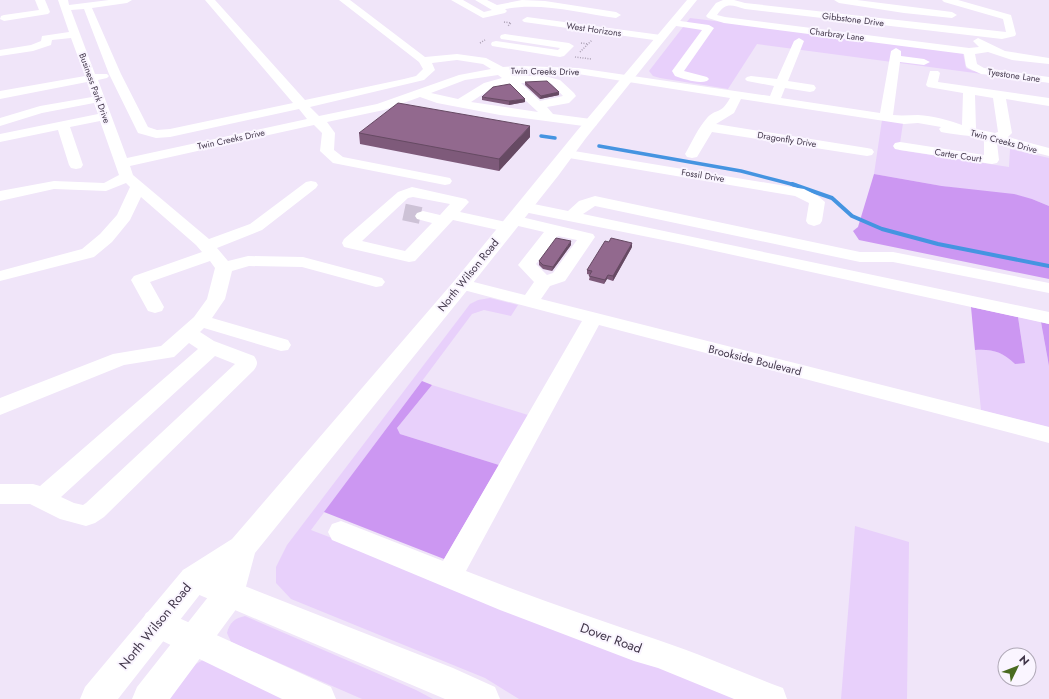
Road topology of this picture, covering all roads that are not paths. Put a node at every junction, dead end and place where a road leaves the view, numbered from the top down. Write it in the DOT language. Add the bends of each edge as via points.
graph roads {
  1 [pos="40,0"];
  2 [pos="127,0"];
  3 [pos="210,0"];
  4 [pos="344,0"];
  5 [pos="456,0"];
  6 [pos="480,0"];
  7 [pos="692,0"];
  8 [pos="839,0"];
  9 [pos="729,1"];
  10 [pos="951,1"];
  11 [pos="90,2"];
  12 [pos="545,3"];
  13 [pos="495,8"];
  14 [pos="58,9"];
  15 [pos="616,15"];
  16 [pos="952,15"];
  17 [pos="4,18"];
  18 [pos="527,20"];
  19 [pos="673,23"];
  20 [pos="41,28"];
  21 [pos="953,30"];
  22 [pos="977,33"];
  23 [pos="75,34"];
  24 [pos="505,36"];
  25 [pos="46,38"];
  26 [pos="661,38"];
  27 [pos="786,40"];
  28 [pos="799,41"];
  29 [pos="812,43"];
  30 [pos="989,49"];
  31 [pos="969,51"];
  32 [pos="0,53"];
  33 [pos="423,60"];
  34 [pos="1049,61"];
  35 [pos="924,62"];
  36 [pos="71,70"];
  37 [pos="501,70"];
  38 [pos="89,73"];
  39 [pos="934,73"];
  40 [pos="115,74"];
  41 [pos="628,79"];
  42 [pos="751,79"];
  43 [pos="510,80"];
  44 [pos="1046,83"];
  45 [pos="52,85"];
  46 [pos="810,88"];
  47 [pos="969,90"];
  48 [pos="778,92"];
  49 [pos="421,93"];
  50 [pos="0,95"];
  51 [pos="737,95"];
  52 [pos="999,95"];
  53 [pos="98,99"];
  54 [pos="1048,102"];
  55 [pos="394,103"];
  56 [pos="461,103"];
  57 [pos="302,105"];
  58 [pos="537,105"];
  59 [pos="57,106"];
  60 [pos="417,107"];
  61 [pos="432,110"];
  62 [pos="105,116"];
  63 [pos="550,116"];
  64 [pos="886,117"];
  65 [pos="316,121"];
  66 [pos="0,122"];
  67 [pos="591,123"];
  68 [pos="63,125"];
  69 [pos="523,126"];
  70 [pos="707,127"];
  71 [pos="964,130"];
  72 [pos="0,138"];
  73 [pos="991,138"];
  74 [pos="900,146"];
  75 [pos="868,152"];
  76 [pos="1049,152"];
  77 [pos="568,154"];
  78 [pos="692,154"];
  79 [pos="76,165"];
  80 [pos="129,175"];
  81 [pos="445,181"];
  82 [pos="311,185"];
  83 [pos="0,196"];
  84 [pos="524,207"];
  85 [pos="404,212"];
  86 [pos="449,215"];
  87 [pos="423,216"];
  88 [pos="572,217"];
  89 [pos="814,220"];
  90 [pos="510,223"];
  91 [pos="554,230"];
  92 [pos="215,256"];
  93 [pos="0,276"];
  94 [pos="376,282"];
  95 [pos="544,282"];
  96 [pos="462,284"];
  97 [pos="1049,288"];
  98 [pos="529,302"];
  99 [pos="154,307"];
  100 [pos="593,318"];
  101 [pos="1049,318"];
  102 [pos="194,327"];
  103 [pos="281,345"];
  104 [pos="213,347"];
  105 [pos="0,407"];
  106 [pos="1049,435"];
  107 [pos="0,494"];
  108 [pos="44,498"];
  109 [pos="341,532"];
  110 [pos="242,548"];
  111 [pos="449,576"];
  112 [pos="194,579"];
  113 [pos="229,594"];
  114 [pos="157,623"];
  115 [pos="195,641"];
  116 [pos="96,699"];
  117 [pos="149,699"];
  118 [pos="319,699"];
  119 [pos="483,699"];
  120 [pos="772,699"];
  1 -- 14 [label="street, Business Park Drive"];
  2 -- 11 [label="street"];
  3 -- 57 [label="street"];
  4 -- 33 [label="street"];
  5 -- 13 [label="street" via="483,15 502,11"];
  6 -- 13 [label="street"];
  7 -- 19 [label="main road, North Wilson Road"];
  8 -- 16 [label="street"];
  9 -- 21 [label="street, Gibbstone Drive" via="745,6"];
  9 -- 31 [label="street, Charbray Lane" via="719,5 711,16 724,20"];
  10 -- 16 [label="street"];
  10 -- 22 [label="street, Gibbstone Drive" via="996,12 1008,18 1010,34 1002,36"];
  11 -- 14 [label="street"];
  11 -- 40 [label="street"];
  12 -- 13 [label="street" via="522,3"];
  12 -- 15 [label="street"];
  12 -- 18 [label="street"];
  14 -- 17 [label="street"];
  14 -- 23 [label="street, Business Park Drive"];
  16 -- 21 [label="street"];
  18 -- 24 [label="street"];
  18 -- 26 [label="street, West Horizons"];
  19 -- 26 [label="main road, North Wilson Road"];
  19 -- 48 [label="street" via="709,28 678,71 679,74"];
  20 -- 25 [label="street"];
  21 -- 22 [label="street, Gibbstone Drive"];
  22 -- 30 [label="street" via="978,40"];
  23 -- 25 [label="street"];
  23 -- 38 [label="street, Business Park Drive"];
  24 -- 24 [label="street" via="569,46 560,54 496,44"];
  25 -- 32 [label="street" via="47,43 39,46"];
  26 -- 41 [label="main road, North Wilson Road"];
  27 -- 28 [label="street"];
  28 -- 29 [label="street"];
  28 -- 48 [label="street"];
  30 -- 31 [label="street, Charbray Lane"];
  30 -- 34 [label="street" via="1018,57"];
  31 -- 44 [label="street, Tyestone Lane" via="972,66 981,71"];
  33 -- 37 [label="street" via="449,57 478,59"];
  33 -- 57 [label="street" via="429,70 420,78"];
  35 -- 64 [label="street" via="895,54"];
  36 -- 38 [label="street"];
  37 -- 41 [label="street, Twin Creeks Drive" via="558,70"];
  37 -- 43 [label="street"];
  37 -- 49 [label="street, Twin Creeks Drive" via="463,77"];
  38 -- 40 [label="street"];
  38 -- 45 [label="street"];
  38 -- 53 [label="street, Business Park Drive"];
  39 -- 47 [label="street" via="932,85"];
  40 -- 57 [label="street" via="143,130 156,134"];
  41 -- 51 [label="street, Twin Creeks Drive"];
  41 -- 67 [label="main road, North Wilson Road"];
  42 -- 48 [label="street"];
  43 -- 56 [label="street" via="488,85"];
  43 -- 58 [label="street"];
  43 -- 58 [label="street" via="544,79 556,82 570,96 565,100"];
  44 -- 54 [label="street"];
  45 -- 50 [label="street"];
  45 -- 59 [label="street"];
  46 -- 48 [label="street"];
  47 -- 52 [label="street"];
  47 -- 71 [label="street"];
  48 -- 51 [label="street, Twin Creeks Drive"];
  48 -- 64 [label="street, Twin Creeks Drive"];
  49 -- 55 [label="street, Twin Creeks Drive"];
  49 -- 56 [label="street" via="436,99"];
  51 -- 70 [label="street" via="730,110 712,120"];
  52 -- 54 [label="street"];
  52 -- 73 [label="street" via="1005,133"];
  53 -- 59 [label="street"];
  53 -- 62 [label="street, Business Park Drive"];
  55 -- 60 [label="street"];
  55 -- 65 [label="street, Twin Creeks Drive"];
  56 -- 63 [label="street" via="500,111"];
  57 -- 65 [label="street"];
  58 -- 63 [label="street"];
  59 -- 66 [label="street"];
  61 -- 69 [label="street"];
  62 -- 68 [label="street"];
  62 -- 80 [label="street, Business Park Drive"];
  63 -- 67 [label="street"];
  64 -- 71 [label="street, Twin Creeks Drive" via="949,130"];
  65 -- 80 [label="street, Twin Creeks Drive"];
  65 -- 81 [label="street" via="327,127 330,132 327,152 338,160"];
  67 -- 77 [label="main road, North Wilson Road"];
  68 -- 72 [label="street"];
  68 -- 79 [label="street"];
  70 -- 75 [label="street, Dragonfly Drive"];
  70 -- 78 [label="street"];
  71 -- 73 [label="street, Twin Creeks Drive"];
  73 -- 74 [label="street, Carter Court" via="992,160"];
  73 -- 76 [label="street, Twin Creeks Drive"];
  77 -- 84 [label="main road, North Wilson Road"];
  77 -- 89 [label="street, Fossil Drive" via="799,192 817,202"];
  80 -- 83 [label="street, Twin Creeks Drive" via="106,187 54,185"];
  80 -- 92 [label="street"];
  80 -- 93 [label="street" via="124,217 106,238 88,253"];
  82 -- 92 [label="street"];
  84 -- 88 [label="street"];
  84 -- 90 [label="main road, North Wilson Road"];
  85 -- 86 [label="street" via="396,210 394,206 409,200"];
  86 -- 86 [label="street" via="409,257 350,243 403,195 412,192 461,202"];
  86 -- 87 [label="street"];
  86 -- 90 [label="street"];
  88 -- 97 [label="street" via="579,207 595,201 860,257 893,257"];
  88 -- 101 [label="street"];
  90 -- 91 [label="street"];
  90 -- 96 [label="main road, North Wilson Road"];
  91 -- 95 [label="street" via="527,265"];
  91 -- 95 [label="street" via="587,237 559,277"];
  92 -- 94 [label="street" via="248,261 303,262"];
  92 -- 99 [label="street" via="140,280"];
  92 -- 102 [label="street" via="216,299"];
  95 -- 98 [label="street"];
  96 -- 98 [label="street, Brookside Boulevard"];
  96 -- 110 [label="main road, North Wilson Road"];
  98 -- 100 [label="street, Brookside Boulevard"];
  100 -- 106 [label="street, Brookside Boulevard"];
  100 -- 111 [label="street"];
  102 -- 103 [label="street"];
  102 -- 104 [label="street"];
  102 -- 105 [label="street" via="167,352 120,359"];
  104 -- 108 [label="street"];
  104 -- 108 [label="street" via="247,361 246,365 95,510 86,516 69,512"];
  107 -- 108 [label="street" via="32,494"];
  109 -- 111 [label="street, Dover Road"];
  110 -- 112 [label="main road, North Wilson Road"];
  110 -- 113 [label="main road, North Wilson Road"];
  111 -- 120 [label="street, Dover Road"];
  112 -- 113 [label="main road"];
  112 -- 114 [label="main road, North Wilson Road"];
  113 -- 115 [label="main road, North Wilson Road"];
  113 -- 119 [label="main road"];
  114 -- 115 [label="main road"];
  114 -- 116 [label="main road, North Wilson Road"];
  115 -- 117 [label="main road, North Wilson Road"];
  115 -- 118 [label="main road"];
}
